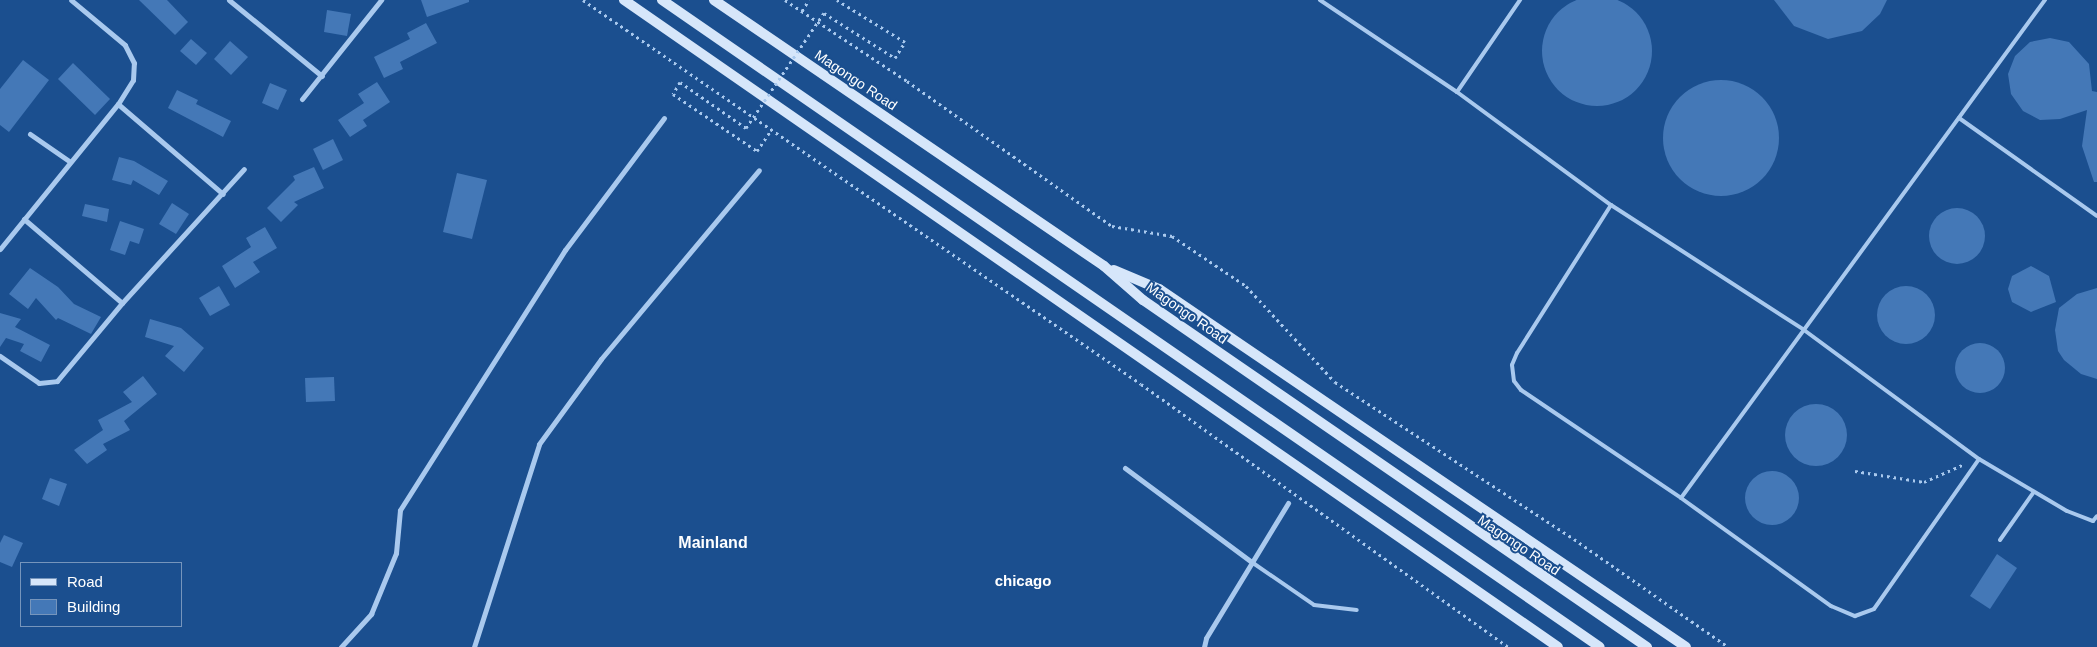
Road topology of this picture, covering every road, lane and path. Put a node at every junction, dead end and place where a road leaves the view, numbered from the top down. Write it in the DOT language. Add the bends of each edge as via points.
graph roads {
  1 [pos="71,0"];
  2 [pos="229,0"];
  3 [pos="381,0"];
  4 [pos="582,0"];
  5 [pos="624,0"];
  6 [pos="662,0"];
  7 [pos="714,0"];
  8 [pos="785,0"];
  9 [pos="809,0"];
  10 [pos="837,0"];
  11 [pos="1320,0"];
  12 [pos="1520,0"];
  13 [pos="2045,0"];
  14 [pos="802,11"];
  15 [pos="322,76"];
  16 [pos="1457,92"];
  17 [pos="302,99"];
  18 [pos="118,104"];
  19 [pos="664,118"];
  20 [pos="1959,118"];
  21 [pos="771,130"];
  22 [pos="30,134"];
  23 [pos="69,161"];
  24 [pos="244,169"];
  25 [pos="759,170"];
  26 [pos="223,194"];
  27 [pos="1611,205"];
  28 [pos="2097,216"];
  29 [pos="24,219"];
  30 [pos="0,249"];
  31 [pos="1104,266"];
  32 [pos="122,303"];
  33 [pos="1804,330"];
  34 [pos="0,356"];
  35 [pos="1979,459"];
  36 [pos="1125,468"];
  37 [pos="1854,471"];
  38 [pos="2033,493"];
  39 [pos="1681,498"];
  40 [pos="1288,503"];
  41 [pos="2097,516"];
  42 [pos="2000,540"];
  43 [pos="1253,563"];
  44 [pos="1358,610"];
  45 [pos="341,647"];
  46 [pos="474,647"];
  47 [pos="1204,647"];
  48 [pos="1508,647"];
  49 [pos="1558,647"];
  50 [pos="1600,647"];
  51 [pos="1647,647"];
  52 [pos="1686,647"];
  53 [pos="1728,647"];
  1 -- 18 [label="street" via="131,53 133,80"];
  2 -- 15 [label="street"];
  3 -- 15 [label="street"];
  4 -- 21 [label="path"];
  5 -- 49 [label="main road"];
  6 -- 50 [label="main road"];
  7 -- 31 [label="main road, Magongo Road"];
  8 -- 14 [label="path"];
  9 -- 14 [label="path"];
  10 -- 21 [label="path, bridge" via="905,42 895,58 824,13 746,128 680,82 672,94 756,151"];
  11 -- 16 [label="lane"];
  12 -- 16 [label="lane"];
  13 -- 20 [label="lane"];
  14 -- 53 [label="path" via="1112,226 1172,236 1246,286 1335,382 1574,538"];
  15 -- 17 [label="street"];
  16 -- 27 [label="lane"];
  18 -- 23 [label="street"];
  18 -- 26 [label="street"];
  19 -- 45 [label="street" via="565,250 400,510 396,553 370,614"];
  20 -- 28 [label="lane"];
  20 -- 33 [label="lane"];
  21 -- 48 [label="path" via="1141,384"];
  22 -- 23 [label="street"];
  23 -- 29 [label="street"];
  24 -- 26 [label="street"];
  25 -- 46 [label="street" via="602,359 539,444"];
  26 -- 32 [label="street"];
  27 -- 33 [label="lane"];
  27 -- 39 [label="lane" via="1517,353 1511,374 1521,390"];
  29 -- 30 [label="street"];
  29 -- 32 [label="street"];
  31 -- 51 [label="main road, Magongo Road" via="1143,300"];
  31 -- 52 [label="main road" via="1159,289"];
  32 -- 34 [label="street" via="62,376 51,384 40,382"];
  33 -- 35 [label="lane"];
  33 -- 39 [label="lane"];
  35 -- 37 [label="path" via="1924,482"];
  35 -- 38 [label="lane"];
  35 -- 39 [label="lane" via="1874,609 1855,616 1830,606"];
  36 -- 43 [label="street"];
  38 -- 41 [label="lane" via="2093,522"];
  38 -- 42 [label="lane"];
  40 -- 43 [label="street"];
  43 -- 44 [label="lane" via="1314,605"];
  43 -- 47 [label="street" via="1206,638"];
}
